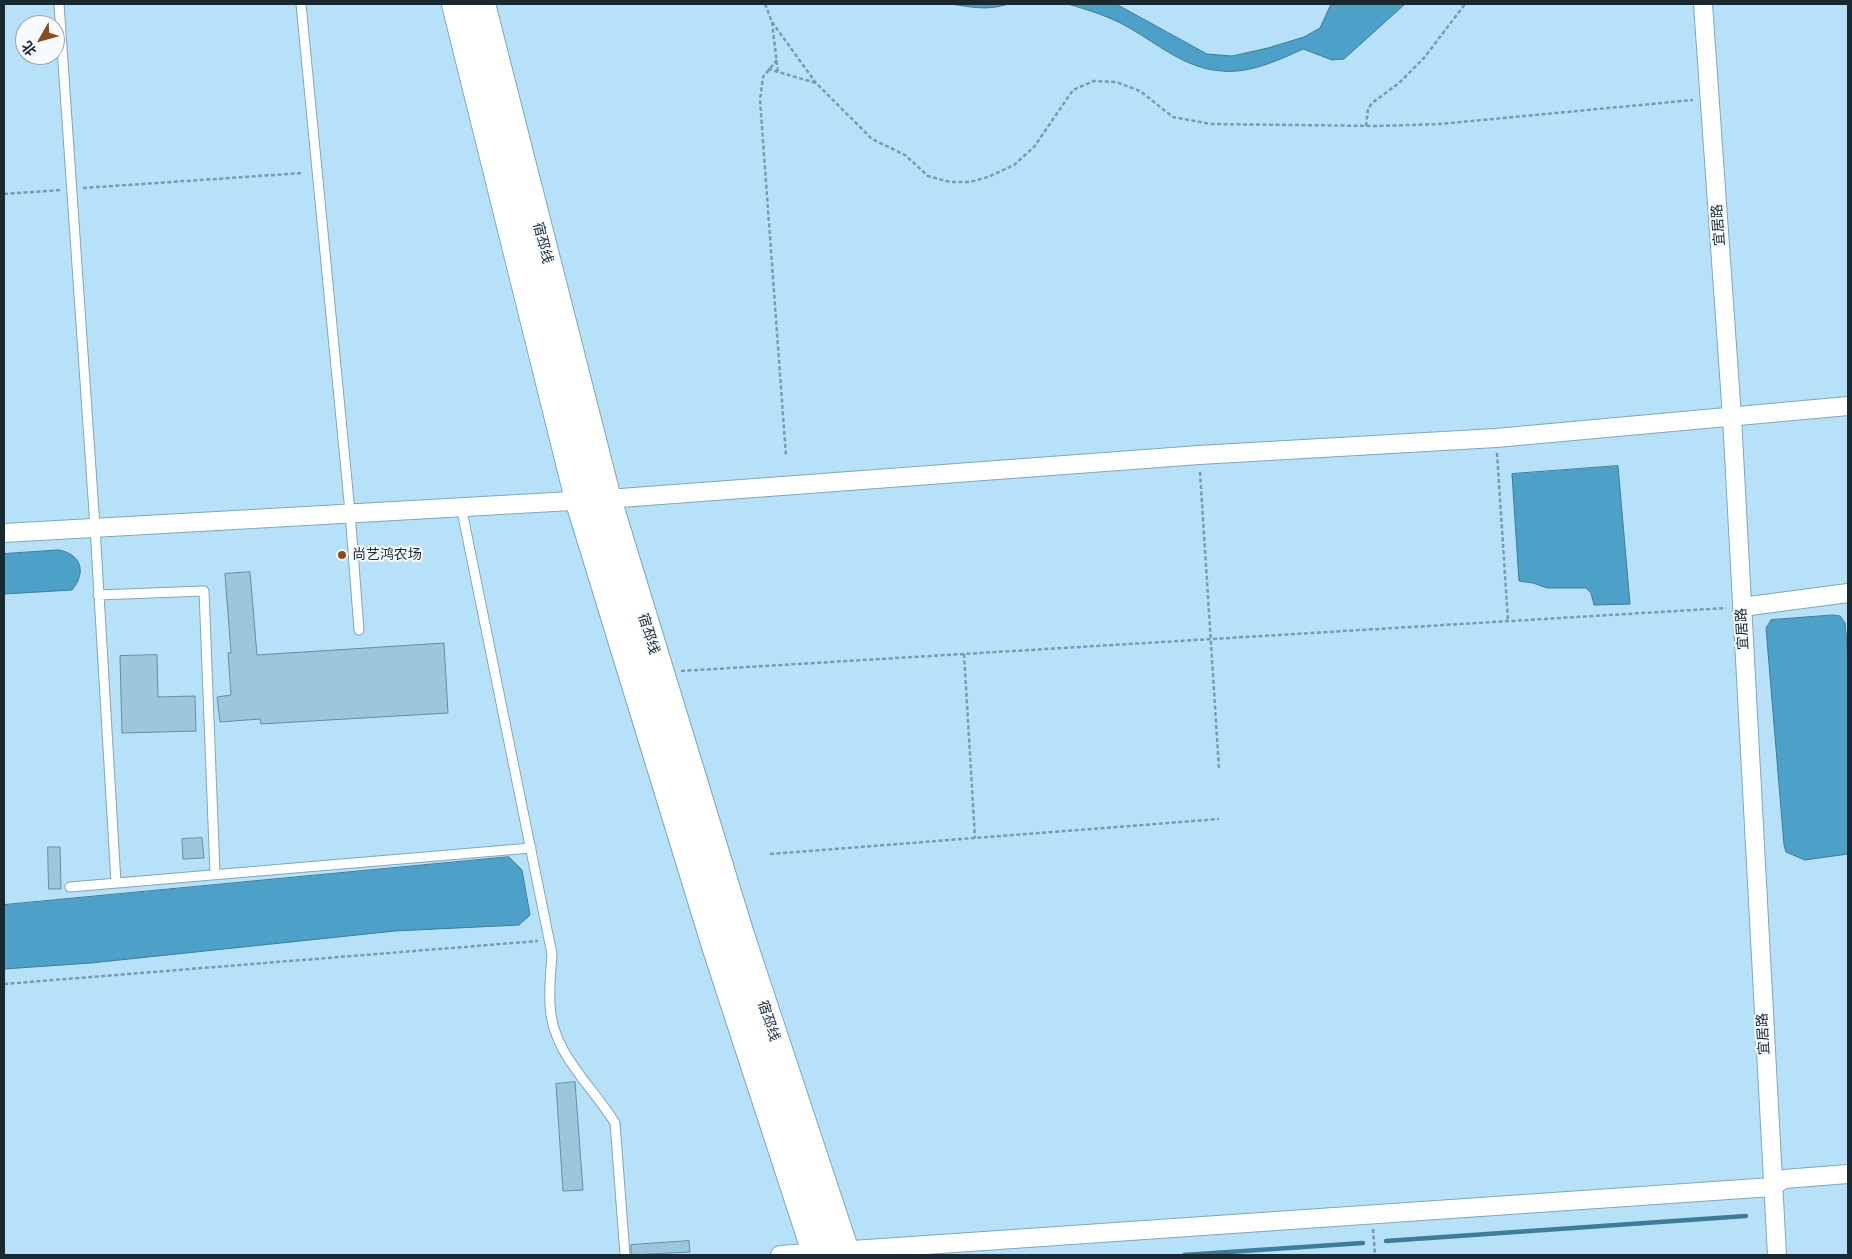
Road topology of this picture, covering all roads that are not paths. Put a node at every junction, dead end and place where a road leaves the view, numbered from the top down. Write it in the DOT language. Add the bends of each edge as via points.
graph roads {
  1 [pos="59,4"];
  2 [pos="301,4"];
  3 [pos="456,4"];
  4 [pos="481,4"];
  5 [pos="1703,4"];
  6 [pos="1848,406"];
  7 [pos="1732,417"];
  8 [pos="607,498"];
  9 [pos="579,499"];
  10 [pos="461,506"];
  11 [pos="350,512"];
  12 [pos="95,527"];
  13 [pos="4,533"];
  14 [pos="1848,593"];
  15 [pos="98,595"];
  16 [pos="1742,607"];
  17 [pos="359,630"];
  18 [pos="531,848"];
  19 [pos="215,874"];
  20 [pos="116,883"];
  21 [pos="70,886"];
  22 [pos="1848,1174"];
  23 [pos="1772,1187"];
  24 [pos="846,1253"];
  25 [pos="816,1254"];
  26 [pos="624,1255"];
  27 [pos="780,1255"];
  28 [pos="1777,1255"];
  1 -- 12 [label="lane"];
  2 -- 11 [label="lane"];
  3 -- 9 [label="main road, 宿邳线"];
  4 -- 8 [label="main road, 宿邳线"];
  5 -- 7 [label="street, 宜居路"];
  6 -- 7 [label="street"];
  7 -- 8 [label="street" via="1496,438 1199,455"];
  7 -- 16 [label="street, 宜居路"];
  8 -- 9 [label="street"];
  8 -- 24 [label="main road, 宿邳线" via="740,935"];
  9 -- 10 [label="street"];
  9 -- 25 [label="main road, 宿邳线" via="716,946"];
  10 -- 11 [label="street"];
  10 -- 18 [label="lane"];
  11 -- 12 [label="street"];
  11 -- 17 [label="lane"];
  12 -- 13 [label="street"];
  12 -- 15 [label="lane"];
  14 -- 16 [label="street"];
  15 -- 19 [label="lane" via="204,591"];
  15 -- 20 [label="lane"];
  16 -- 23 [label="street, 宜居路"];
  18 -- 19 [label="lane"];
  18 -- 26 [label="lane" via="552,954 550,1004 554,1031 565,1055 615,1123"];
  19 -- 20 [label="lane"];
  20 -- 21 [label="lane"];
  22 -- 23 [label="street" via="1784,1179"];
  23 -- 24 [label="street"];
  23 -- 28 [label="street, 宜居路"];
  24 -- 25 [label="street"];
  25 -- 27 [label="street"];
}
